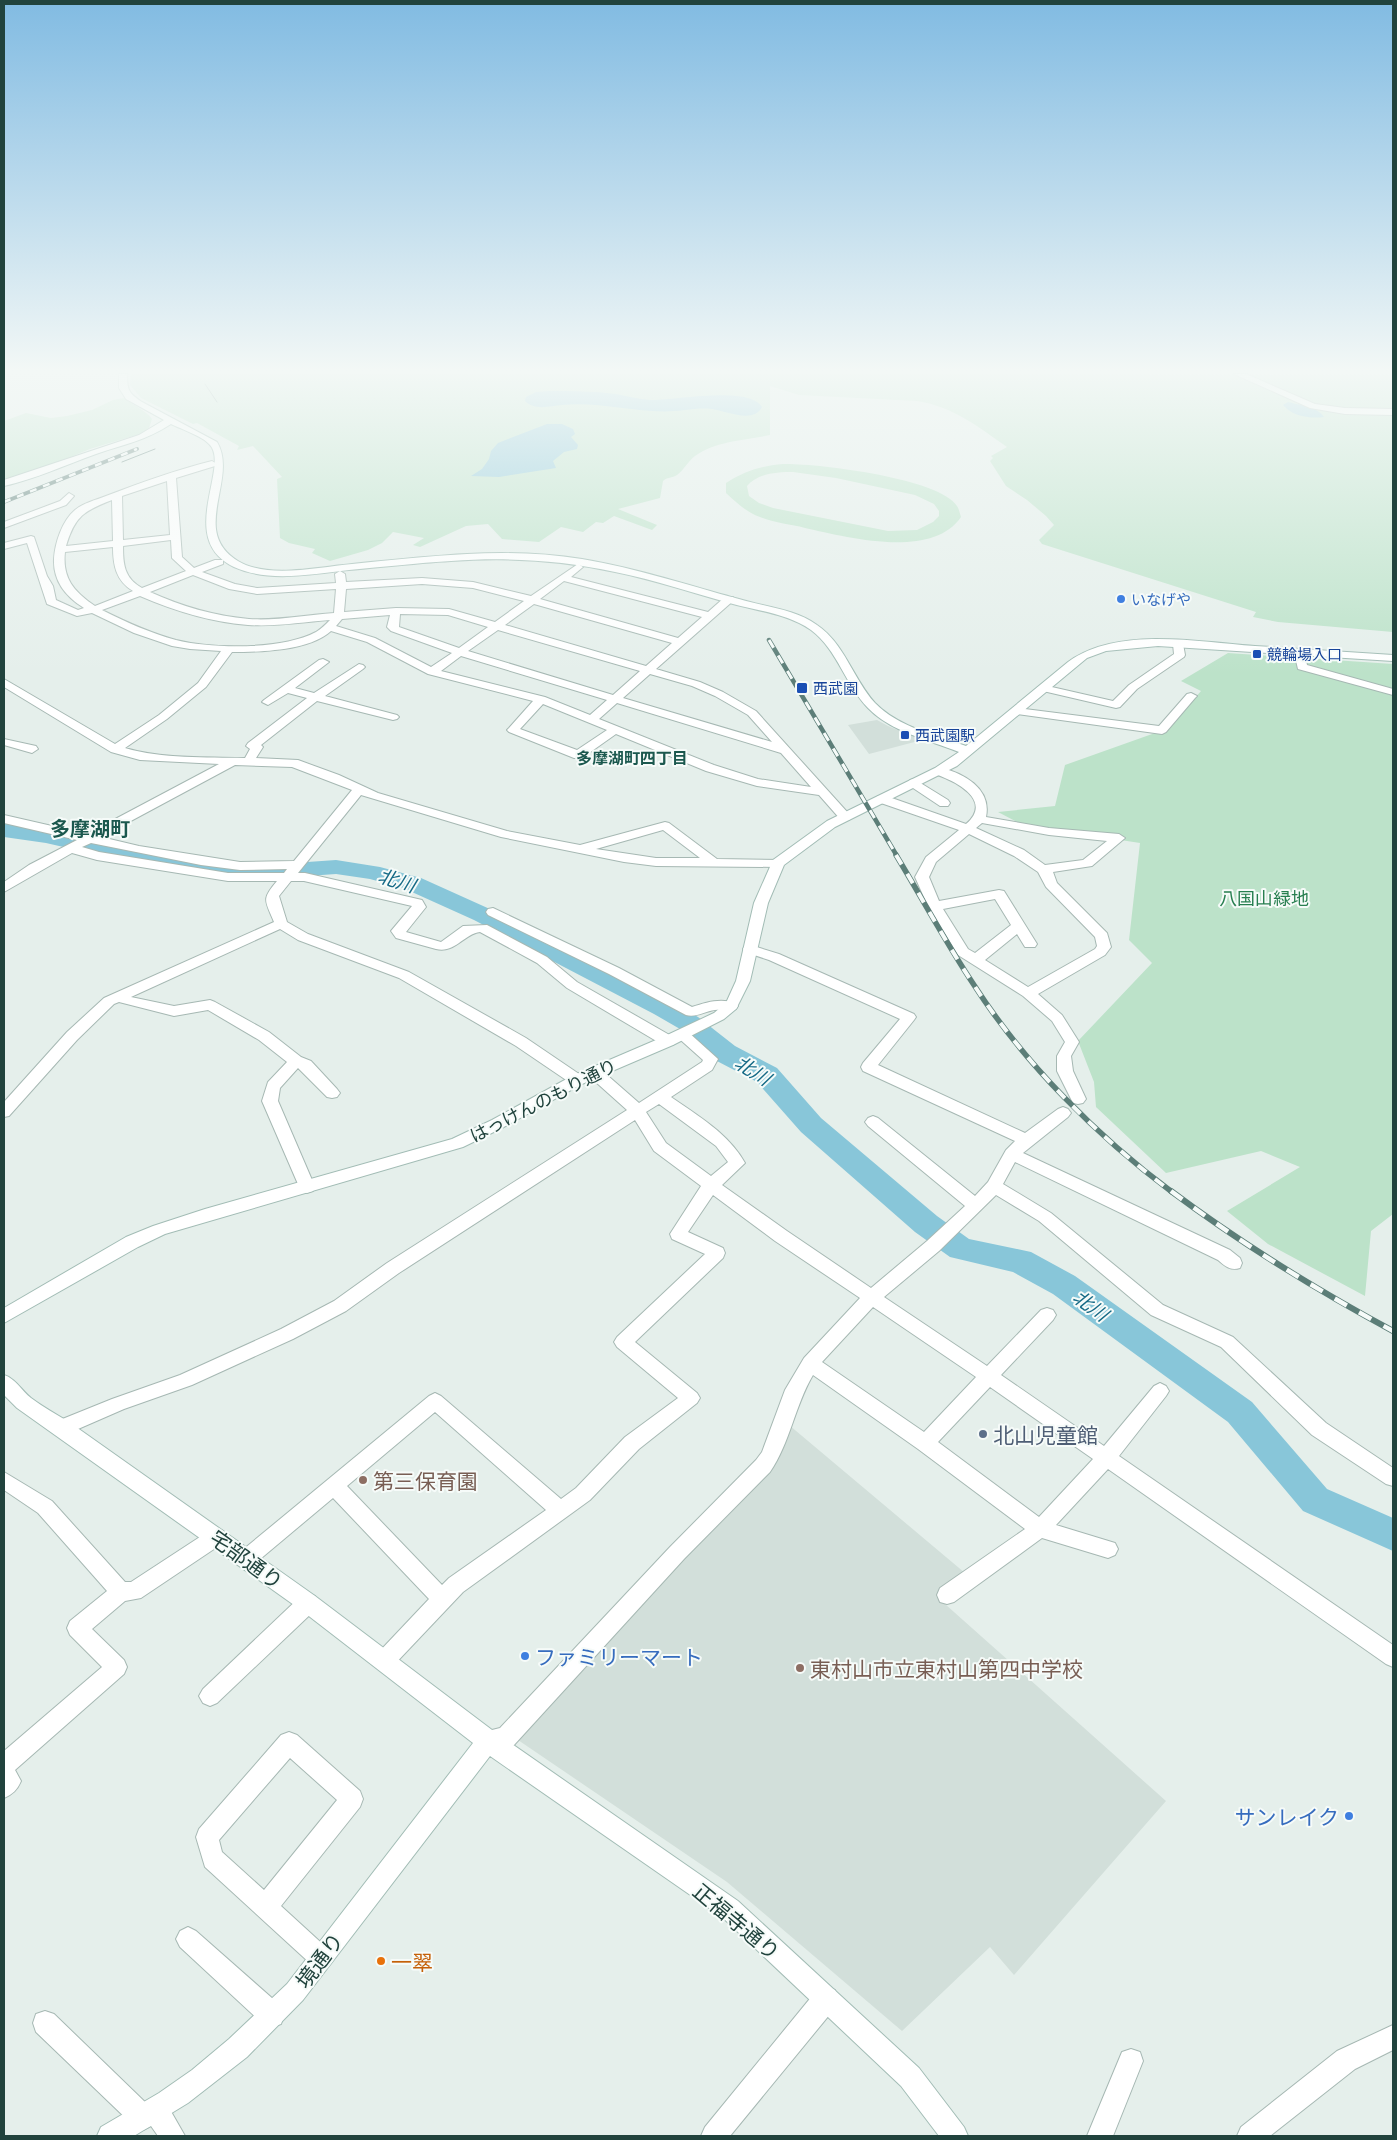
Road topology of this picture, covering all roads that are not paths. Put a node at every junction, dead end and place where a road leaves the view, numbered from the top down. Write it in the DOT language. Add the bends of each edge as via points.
graph roads {
  1 [pos="37,474"];
  2 [pos="181,474"];
  3 [pos="217,474"];
  4 [pos="171,477"];
  5 [pos="4,483"];
  6 [pos="117,495"];
  7 [pos="69,496"];
  8 [pos="4,524"];
  9 [pos="175,537"];
  10 [pos="117,543"];
  11 [pos="4,546"];
  12 [pos="60,550"];
  13 [pos="219,562"];
  14 [pos="578,567"];
  15 [pos="193,572"];
  16 [pos="340,574"];
  17 [pos="563,578"];
  18 [pos="341,586"];
  19 [pos="141,592"];
  20 [pos="532,600"];
  21 [pos="729,600"];
  22 [pos="93,610"];
  23 [pos="396,611"];
  24 [pos="339,615"];
  25 [pos="710,616"];
  26 [pos="497,625"];
  27 [pos="328,628"];
  28 [pos="680,642"];
  29 [pos="1178,644"];
  30 [pos="228,648"];
  31 [pos="460,652"];
  32 [pos="1299,652"];
  33 [pos="1393,658"];
  34 [pos="323,662"];
  35 [pos="359,667"];
  36 [pos="648,670"];
  37 [pos="432,672"];
  38 [pos="5,684"];
  39 [pos="1043,688"];
  40 [pos="286,689"];
  41 [pos="1393,692"];
  42 [pos="1191,696"];
  43 [pos="315,697"];
  44 [pos="541,699"];
  45 [pos="614,699"];
  46 [pos="268,702"];
  47 [pos="1017,711"];
  48 [pos="393,718"];
  49 [pos="592,719"];
  50 [pos="616,729"];
  51 [pos="4,742"];
  52 [pos="115,748"];
  53 [pos="32,750"];
  54 [pos="785,750"];
  55 [pos="967,751"];
  56 [pos="231,762"];
  57 [pos="248,762"];
  58 [pos="939,771"];
  59 [pos="914,784"];
  60 [pos="358,790"];
  61 [pos="823,792"];
  62 [pos="882,799"];
  63 [pos="944,803"];
  64 [pos="845,817"];
  65 [pos="979,818"];
  66 [pos="4,819"];
  67 [pos="966,828"];
  68 [pos="88,838"];
  69 [pos="70,848"];
  70 [pos="582,848"];
  71 [pos="713,862"];
  72 [pos="778,863"];
  73 [pos="1043,869"];
  74 [pos="292,870"];
  75 [pos="4,888"];
  76 [pos="935,906"];
  77 [pos="493,912"];
  78 [pos="281,924"];
  79 [pos="1018,926"];
  80 [pos="1030,944"];
  81 [pos="750,949"];
  82 [pos="976,960"];
  83 [pos="1028,993"];
  84 [pos="118,997"];
  85 [pos="731,1006"];
  86 [pos="678,1036"];
  87 [pos="296,1061"];
  88 [pos="594,1072"];
  89 [pos="577,1080"];
  90 [pos="332,1093"];
  91 [pos="659,1096"];
  92 [pos="1078,1099"];
  93 [pos="637,1110"];
  94 [pos="4,1112"];
  95 [pos="1063,1113"];
  96 [pos="873,1122"];
  97 [pos="1026,1140"];
  98 [pos="1012,1154"];
  99 [pos="711,1185"];
  100 [pos="994,1186"];
  101 [pos="306,1187"];
  102 [pos="976,1206"];
  103 [pos="1234,1263"];
  104 [pos="872,1297"];
  105 [pos="1047,1315"];
  106 [pos="4,1316"];
  107 [pos="810,1363"];
  108 [pos="990,1377"];
  109 [pos="4,1382"];
  110 [pos="1160,1390"];
  111 [pos="62,1428"];
  112 [pos="925,1443"];
  113 [pos="1106,1458"];
  114 [pos="1393,1478"];
  115 [pos="4,1480"];
  116 [pos="334,1486"];
  117 [pos="560,1511"];
  118 [pos="1040,1529"];
  119 [pos="216,1537"];
  120 [pos="1108,1549"];
  121 [pos="246,1559"];
  122 [pos="121,1592"];
  123 [pos="947,1595"];
  124 [pos="442,1599"];
  125 [pos="308,1603"];
  126 [pos="1393,1656"];
  127 [pos="384,1661"];
  128 [pos="210,1696"];
  129 [pos="488,1741"];
  130 [pos="4,1765"];
  131 [pos="4,1775"];
  132 [pos="4,1787"];
  133 [pos="266,1906"];
  134 [pos="188,1938"];
  135 [pos="320,1957"];
  136 [pos="826,1999"];
  137 [pos="272,2015"];
  138 [pos="45,2023"];
  139 [pos="1393,2037"];
  140 [pos="1131,2062"];
  141 [pos="150,2113"];
  142 [pos="110,2136"];
  143 [pos="172,2136"];
  144 [pos="714,2136"];
  145 [pos="955,2136"];
  146 [pos="1100,2136"];
  147 [pos="1250,2136"];
  1 -- 5 [label="street"];
  2 -- 4 [label="street"];
  3 -- 21 [label="street" via="211,504 214,543 224,556 244,566 273,572 298,572 466,557 538,558 606,567"];
  4 -- 6 [label="street"];
  4 -- 9 [label="street"];
  6 -- 10 [label="street"];
  6 -- 12 [label="street" via="77,513"];
  7 -- 8 [label="street" via="63,503"];
  9 -- 10 [label="street"];
  9 -- 15 [label="street" via="177,558"];
  10 -- 12 [label="street"];
  10 -- 19 [label="street" via="118,566 122,575"];
  11 -- 22 [label="street" via="32,539 51,602 77,613"];
  12 -- 22 [label="street" via="61,578"];
  13 -- 15 [label="street"];
  14 -- 17 [label="street"];
  15 -- 18 [label="street" via="233,587 257,591"];
  15 -- 19 [label="street"];
  16 -- 18 [label="street"];
  17 -- 20 [label="street"];
  17 -- 25 [label="street"];
  18 -- 20 [label="street" via="394,582 449,583 473,585"];
  18 -- 24 [label="street"];
  19 -- 22 [label="street"];
  19 -- 24 [label="street" via="170,605 228,620 277,622"];
  20 -- 26 [label="street"];
  20 -- 28 [label="street"];
  21 -- 25 [label="street"];
  21 -- 55 [label="street" via="810,626 826,638 875,708 896,722"];
  22 -- 30 [label="street" via="160,639"];
  23 -- 24 [label="street"];
  23 -- 26 [label="street" via="449,612"];
  23 -- 31 [label="street" via="392,627 395,629"];
  24 -- 27 [label="street"];
  25 -- 28 [label="street"];
  26 -- 31 [label="street"];
  26 -- 36 [label="street"];
  27 -- 30 [label="street" via="321,634 292,644"];
  27 -- 37 [label="street" via="372,640"];
  28 -- 36 [label="street"];
  29 -- 32 [label="street"];
  29 -- 39 [label="street" via="1133,644 1097,650 1076,660"];
  29 -- 39 [label="street" via="1180,655 1133,687 1116,705"];
  30 -- 52 [label="street" via="202,685"];
  31 -- 37 [label="street"];
  31 -- 45 [label="street"];
  32 -- 33 [label="street"];
  32 -- 41 [label="street" via="1302,667"];
  34 -- 40 [label="street"];
  35 -- 43 [label="street"];
  36 -- 45 [label="street"];
  36 -- 54 [label="street" via="707,688 741,706 752,713"];
  37 -- 44 [label="street"];
  38 -- 52 [label="street"];
  39 -- 47 [label="street"];
  40 -- 43 [label="street"];
  40 -- 46 [label="street"];
  42 -- 47 [label="street" via="1162,730"];
  43 -- 48 [label="street"];
  43 -- 57 [label="street" via="252,746 257,747"];
  44 -- 49 [label="street"];
  44 -- 50 [label="street" via="513,730 578,755"];
  45 -- 49 [label="street"];
  45 -- 54 [label="street"];
  47 -- 55 [label="street"];
  49 -- 50 [label="street"];
  50 -- 61 [label="street" via="733,775 782,787"];
  51 -- 53 [label="street"];
  52 -- 56 [label="street" via="140,756"];
  54 -- 61 [label="street"];
  55 -- 58 [label="street"];
  56 -- 57 [label="street"];
  56 -- 68 [label="street"];
  57 -- 60 [label="street" via="294,763 336,778"];
  58 -- 59 [label="street"];
  58 -- 65 [label="street" via="977,792 981,801"];
  59 -- 62 [label="street"];
  59 -- 63 [label="street"];
  60 -- 70 [label="street" via="505,834"];
  60 -- 74 [label="street"];
  61 -- 64 [label="street"];
  62 -- 64 [label="street"];
  62 -- 67 [label="street"];
  64 -- 72 [label="street"];
  65 -- 67 [label="street"];
  65 -- 73 [label="street" via="1023,829 1119,838 1087,864"];
  66 -- 68 [label="street"];
  67 -- 73 [label="street" via="1019,853"];
  67 -- 76 [label="street" via="931,860 922,877"];
  68 -- 69 [label="street"];
  68 -- 74 [label="street" via="201,861"];
  69 -- 74 [label="street" via="97,856 228,878"];
  69 -- 75 [label="street"];
  70 -- 71 [label="street" via="643,861"];
  70 -- 71 [label="street" via="665,826"];
  71 -- 72 [label="street"];
  72 -- 81 [label="street, はっけんのもり通り" via="762,903"];
  73 -- 83 [label="street" via="1050,884 1102,936 1104,947"];
  74 -- 78 [label="street" via="272,896"];
  74 -- 86 [label="street" via="333,885 418,903 419,907 398,933 436,946 445,946 468,929 482,928 537,957 572,985"];
  76 -- 79 [label="street" via="998,894"];
  76 -- 82 [label="street" via="963,952"];
  77 -- 85 [label="street" via="691,1012 714,1005"];
  78 -- 84 [label="street"];
  78 -- 89 [label="street" via="303,937 404,975 521,1042"];
  79 -- 80 [label="street"];
  79 -- 82 [label="street"];
  81 -- 85 [label="street, はっけんのもり通り" via="743,982"];
  81 -- 97 [label="street" via="909,1016 868,1067"];
  82 -- 83 [label="street"];
  83 -- 92 [label="street" via="1057,1018 1072,1042 1064,1056 1065,1071"];
  84 -- 87 [label="street" via="174,1011 210,1004 264,1036"];
  84 -- 94 [label="street" via="109,1001 72,1036"];
  85 -- 86 [label="street, はっけんのもり通り"];
  86 -- 88 [label="street, はっけんのもり通り"];
  86 -- 91 [label="street" via="711,1059 707,1066"];
  87 -- 90 [label="street" via="306,1065"];
  87 -- 101 [label="street" via="273,1086 270,1101"];
  88 -- 89 [label="street, はっけんのもり通り"];
  88 -- 93 [label="street"];
  89 -- 101 [label="street, はっけんのもり通り" via="457,1143"];
  91 -- 93 [label="street"];
  91 -- 99 [label="street" via="722,1142 736,1163"];
  93 -- 99 [label="street" via="660,1147"];
  93 -- 111 [label="street" via="393,1268 340,1306 226,1363"];
  95 -- 97 [label="street"];
  96 -- 102 [label="street"];
  97 -- 98 [label="street"];
  98 -- 100 [label="street"];
  98 -- 103 [label="street" via="1224,1255"];
  99 -- 104 [label="street"];
  99 -- 117 [label="street" via="678,1234 717,1253 623,1342 691,1398 632,1443 583,1494"];
  100 -- 102 [label="street"];
  100 -- 114 [label="street" via="1045,1217 1157,1310 1227,1342 1318,1429"];
  101 -- 106 [label="street, はっけんのもり通り" via="150,1234"];
  102 -- 104 [label="street"];
  104 -- 107 [label="street"];
  104 -- 108 [label="street"];
  105 -- 108 [label="street"];
  107 -- 112 [label="street"];
  107 -- 129 [label="street" via="794,1390 770,1456 763,1466 670,1560 506,1737"];
  108 -- 112 [label="street"];
  108 -- 113 [label="street"];
  109 -- 111 [label="street, 宅部通り" via="28,1406"];
  110 -- 113 [label="street"];
  111 -- 119 [label="street, 宅部通り"];
  112 -- 118 [label="street"];
  113 -- 118 [label="street"];
  113 -- 126 [label="street"];
  115 -- 122 [label="street" via="45,1507"];
  116 -- 117 [label="street" via="435,1401"];
  116 -- 121 [label="street"];
  116 -- 124 [label="street"];
  117 -- 124 [label="street" via="456,1585"];
  118 -- 120 [label="street"];
  118 -- 123 [label="street"];
  119 -- 121 [label="street, 宅部通り"];
  119 -- 122 [label="street" via="134,1591"];
  121 -- 125 [label="street, 宅部通り"];
  122 -- 130 [label="street" via="77,1628 117,1667"];
  124 -- 127 [label="street"];
  125 -- 127 [label="street, 宅部通り"];
  125 -- 128 [label="street"];
  127 -- 129 [label="street, 宅部通り"];
  129 -- 135 [label="street, 境通り"];
  129 -- 136 [label="street, 正福寺通り" via="730,1909"];
  131 -- 132 [label="street" via="10,1781"];
  133 -- 133 [label="street" via="214,1859 207,1837 289,1743 352,1799"];
  133 -- 135 [label="street"];
  134 -- 137 [label="street"];
  135 -- 137 [label="street, 境通り" via="295,1992"];
  136 -- 144 [label="street"];
  136 -- 145 [label="street, 正福寺通り" via="910,2077"];
  137 -- 141 [label="street, 境通り" via="202,2078"];
  138 -- 141 [label="street"];
  139 -- 147 [label="street" via="1346,2060"];
  140 -- 146 [label="street"];
  141 -- 142 [label="street, 境通り"];
  141 -- 143 [label="street"];
}
